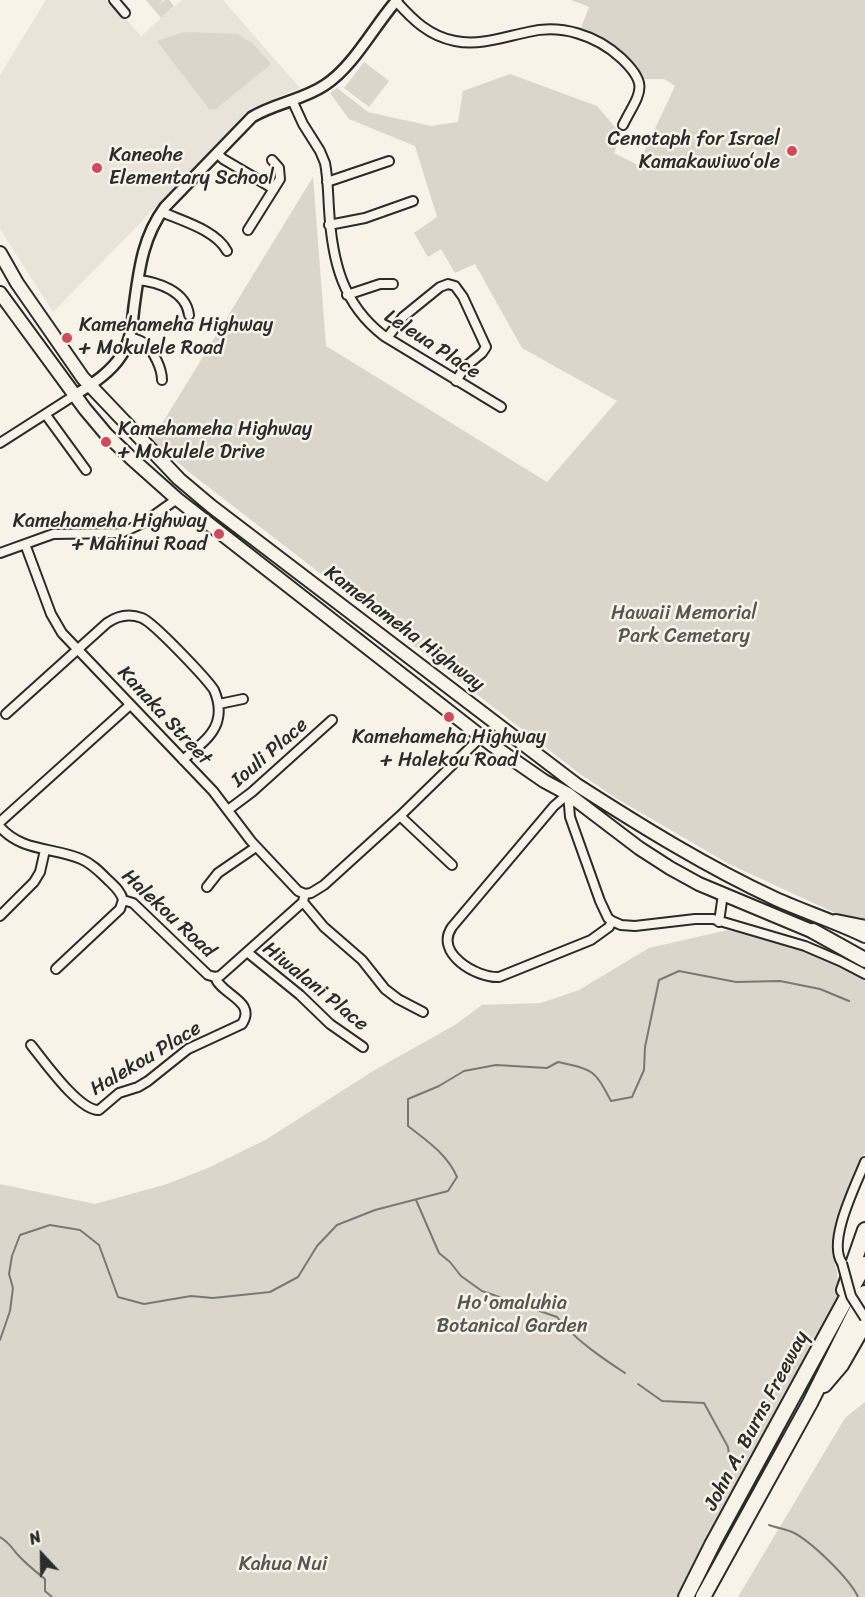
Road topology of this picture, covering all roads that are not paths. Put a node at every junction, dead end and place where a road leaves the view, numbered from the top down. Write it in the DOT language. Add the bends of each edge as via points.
graph roads {
  1 [pos="114,0"];
  2 [pos="397,0"];
  3 [pos="125,13"];
  4 [pos="292,99"];
  5 [pos="623,125"];
  6 [pos="217,153"];
  7 [pos="272,160"];
  8 [pos="388,161"];
  9 [pos="327,182"];
  10 [pos="274,189"];
  11 [pos="413,201"];
  12 [pos="162,212"];
  13 [pos="330,225"];
  14 [pos="248,230"];
  15 [pos="227,251"];
  16 [pos="0,254"];
  17 [pos="138,280"];
  18 [pos="393,284"];
  19 [pos="0,293"];
  20 [pos="347,295"];
  21 [pos="189,315"];
  22 [pos="130,337"];
  23 [pos="387,338"];
  24 [pos="162,380"];
  25 [pos="456,381"];
  26 [pos="90,385"];
  27 [pos="75,395"];
  28 [pos="501,407"];
  29 [pos="46,415"];
  30 [pos="0,443"];
  31 [pos="86,470"];
  32 [pos="193,489"];
  33 [pos="177,499"];
  34 [pos="25,544"];
  35 [pos="0,553"];
  36 [pos="392,645"];
  37 [pos="78,650"];
  38 [pos="381,658"];
  39 [pos="243,699"];
  40 [pos="219,704"];
  41 [pos="130,705"];
  42 [pos="6,714"];
  43 [pos="332,720"];
  44 [pos="494,722"];
  45 [pos="482,736"];
  46 [pos="183,760"];
  47 [pos="573,790"];
  48 [pos="228,810"];
  49 [pos="400,816"];
  50 [pos="0,822"];
  51 [pos="0,827"];
  52 [pos="256,847"];
  53 [pos="45,850"];
  54 [pos="452,865"];
  55 [pos="734,877"];
  56 [pos="207,887"];
  57 [pos="723,894"];
  58 [pos="304,898"];
  59 [pos="123,900"];
  60 [pos="0,916"];
  61 [pos="612,921"];
  62 [pos="719,922"];
  63 [pos="836,922"];
  64 [pos="865,928"];
  65 [pos="813,931"];
  66 [pos="865,936"];
  67 [pos="247,952"];
  68 [pos="865,954"];
  69 [pos="865,960"];
  70 [pos="57,969"];
  71 [pos="865,974"];
  72 [pos="215,977"];
  73 [pos="423,1012"];
  74 [pos="31,1045"];
  75 [pos="363,1047"];
  76 [pos="865,1162"];
  77 [pos="865,1230"];
  78 [pos="865,1264"];
  79 [pos="865,1293"];
  80 [pos="865,1321"];
  81 [pos="831,1325"];
  82 [pos="810,1403"];
  83 [pos="686,1597"];
  84 [pos="703,1597"];
  1 -- 3 [label="street"];
  2 -- 4 [label="street" via="334,78"];
  2 -- 5 [label="street" via="425,29 457,41 482,42 550,29 598,41 619,56 640,82 639,94"];
  4 -- 6 [label="street" via="252,117"];
  4 -- 9 [label="street, Leleua Place" via="323,157"];
  6 -- 10 [label="street"];
  6 -- 12 [label="street"];
  7 -- 10 [label="street" via="280,173"];
  8 -- 9 [label="street"];
  9 -- 13 [label="street, Leleua Place"];
  10 -- 14 [label="street"];
  11 -- 13 [label="street"];
  12 -- 15 [label="street" via="212,236"];
  12 -- 17 [label="street" via="143,248"];
  13 -- 20 [label="street, Leleua Place" via="333,256"];
  16 -- 26 [label="main road, Kamehameha Highway"];
  17 -- 21 [label="street" via="169,288 185,304"];
  17 -- 22 [label="street"];
  18 -- 20 [label="street" via="380,284"];
  19 -- 27 [label="main road"];
  20 -- 23 [label="street, Leleua Place" via="367,322"];
  22 -- 24 [label="street" via="147,346 160,368"];
  22 -- 26 [label="street" via="117,362"];
  23 -- 25 [label="street, Leleua Place"];
  23 -- 25 [label="street" via="403,317 440,287 455,286 486,346"];
  25 -- 28 [label="street, Leleua Place"];
  26 -- 27 [label="street"];
  26 -- 32 [label="main road, Kamehameha Highway" via="143,443"];
  27 -- 29 [label="street"];
  27 -- 33 [label="main road" via="106,434"];
  29 -- 30 [label="street"];
  29 -- 31 [label="street"];
  32 -- 33 [label="main road"];
  32 -- 36 [label="main road, Kamehameha Highway"];
  33 -- 34 [label="street" via="144,523 121,533 53,534"];
  33 -- 38 [label="main road"];
  34 -- 35 [label="street"];
  34 -- 37 [label="street, Kanaka Street" via="54,621"];
  36 -- 38 [label="main road"];
  36 -- 44 [label="main road, Kamehameha Highway"];
  37 -- 40 [label="street" via="116,618 141,617 209,684"];
  37 -- 41 [label="street, Kanaka Street"];
  37 -- 42 [label="street"];
  38 -- 45 [label="main road"];
  39 -- 40 [label="street"];
  40 -- 46 [label="street" via="212,732"];
  41 -- 46 [label="street, Kanaka Street"];
  41 -- 50 [label="street"];
  43 -- 48 [label="street, Iouli Place"];
  44 -- 45 [label="main road"];
  44 -- 47 [label="main road, Kamehameha Highway"];
  45 -- 47 [label="main road" via="544,781"];
  45 -- 49 [label="street, Halekou Road"];
  46 -- 48 [label="street, Kanaka Street"];
  47 -- 55 [label="main road, Kamehameha Highway"];
  47 -- 57 [label="main road, Kamehameha Highway" via="639,848 699,885"];
  47 -- 61 [label="street" via="570,817 600,902"];
  47 -- 61 [label="street" via="540,822 452,927 447,938 449,949 478,974 499,977 591,940"];
  48 -- 52 [label="street, Kanaka Street"];
  49 -- 54 [label="street"];
  49 -- 58 [label="street, Halekou Road" via="324,885"];
  51 -- 53 [label="street, Halekou Road" via="17,842"];
  52 -- 56 [label="street" via="218,873"];
  52 -- 58 [label="street, Kanaka Street"];
  53 -- 59 [label="street, Halekou Road" via="90,864 121,892"];
  53 -- 60 [label="street" via="34,882"];
  55 -- 57 [label="main road"];
  55 -- 63 [label="main road, Kamehameha Highway"];
  57 -- 62 [label="street"];
  57 -- 65 [label="main road, Kamehameha Highway"];
  58 -- 67 [label="street, Halekou Road"];
  58 -- 73 [label="street, Kanaka Street" via="324,927 362,960 385,989"];
  59 -- 70 [label="street" via="120,909"];
  59 -- 72 [label="street, Halekou Road" via="133,903 208,975"];
  61 -- 62 [label="street" via="635,926 701,919"];
  62 -- 71 [label="street" via="805,946"];
  63 -- 64 [label="highway"];
  63 -- 66 [label="main road, Kamehameha Highway"];
  65 -- 68 [label="main road, Kamehameha Highway"];
  65 -- 69 [label="highway"];
  67 -- 72 [label="street, Halekou Road"];
  67 -- 75 [label="street, Hiwalani Place" via="335,1028"];
  72 -- 74 [label="street, Halekou Place" via="220,987 245,1007 242,1024 188,1049 148,1081 119,1093 99,1110 79,1101"];
  76 -- 80 [label="street, bridge" via="843,1218 838,1256 851,1296"];
  77 -- 81 [label="highway"];
  78 -- 81 [label="highway, John A. Burns Freeway"];
  79 -- 82 [label="highway, John A. Burns Freeway"];
  80 -- 82 [label="highway" via="841,1365"];
  81 -- 83 [label="highway, John A. Burns Freeway"];
  82 -- 84 [label="highway, John A. Burns Freeway"];
}
